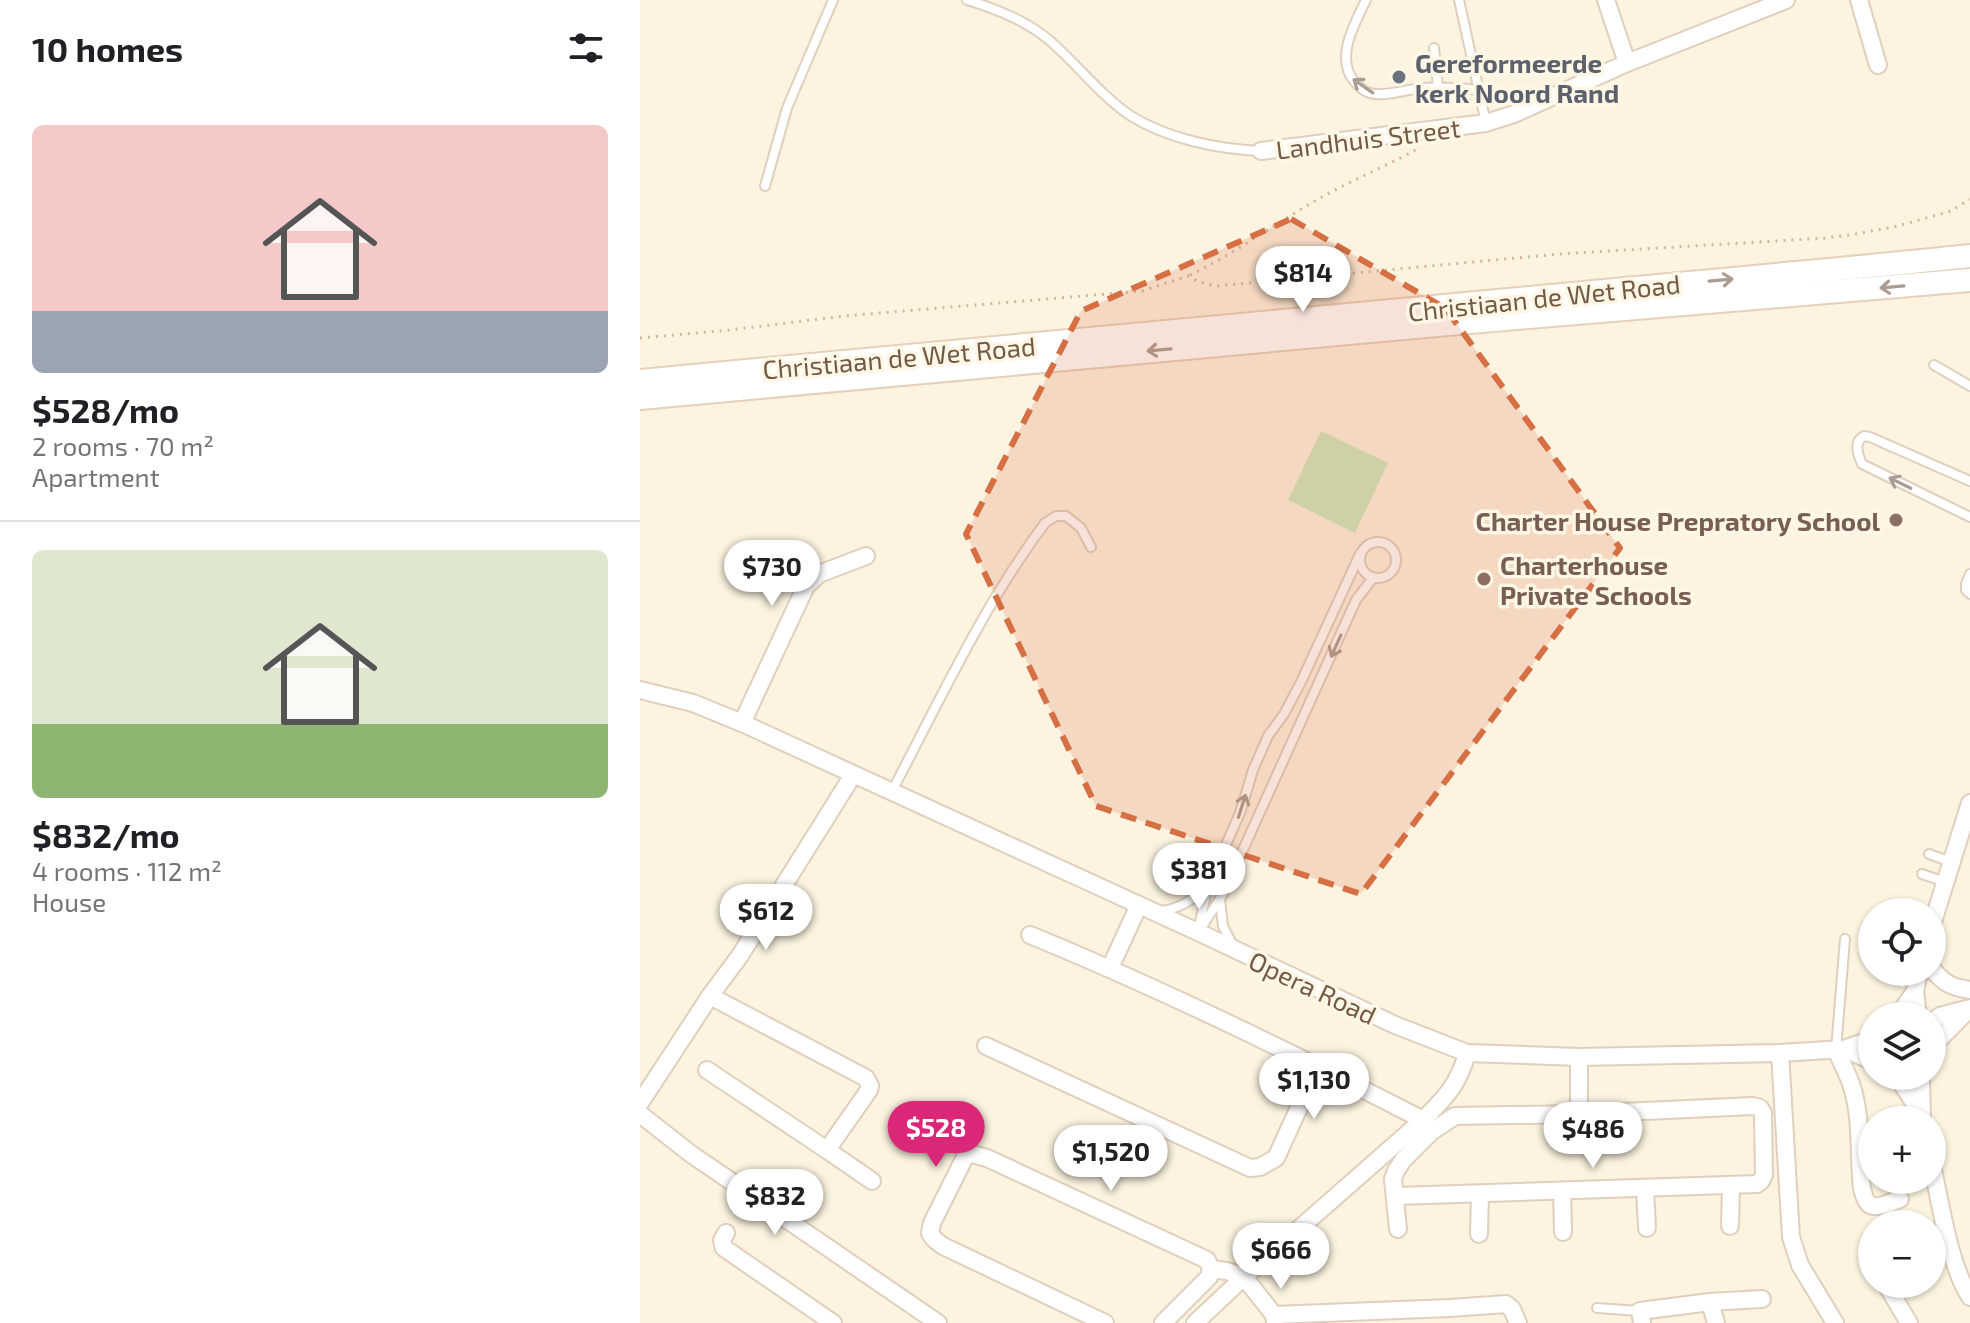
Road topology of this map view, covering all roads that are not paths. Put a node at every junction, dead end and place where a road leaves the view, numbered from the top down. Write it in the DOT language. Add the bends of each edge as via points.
graph roads {
  1 [pos="833,0"];
  2 [pos="967,0"];
  3 [pos="1366,0"];
  4 [pos="1459,0"];
  5 [pos="1606,0"];
  6 [pos="1786,0"];
  7 [pos="1859,0"];
  8 [pos="1434,48"];
  9 [pos="1627,63"];
  10 [pos="1878,65"];
  11 [pos="1438,87"];
  12 [pos="1477,90"];
  13 [pos="1486,123"];
  14 [pos="1261,151"];
  15 [pos="765,186"];
  16 [pos="1970,256"];
  17 [pos="1970,280"];
  18 [pos="1934,365"];
  19 [pos="640,381"];
  20 [pos="1970,386"];
  21 [pos="640,398"];
  22 [pos="1970,481"];
  23 [pos="1970,517"];
  24 [pos="1091,547"];
  25 [pos="1360,554"];
  26 [pos="866,556"];
  27 [pos="1970,574"];
  28 [pos="1373,578"];
  29 [pos="1970,594"];
  30 [pos="640,690"];
  31 [pos="742,723"];
  32 [pos="853,775"];
  33 [pos="892,792"];
  34 [pos="1970,803"];
  35 [pos="1929,854"];
  36 [pos="1951,862"];
  37 [pos="1922,874"];
  38 [pos="1945,882"];
  39 [pos="1208,885"];
  40 [pos="1940,898"];
  41 [pos="1220,899"];
  42 [pos="1146,908"];
  43 [pos="1198,932"];
  44 [pos="1030,935"];
  45 [pos="1845,939"];
  46 [pos="1235,950"];
  47 [pos="1110,968"];
  48 [pos="1946,984"];
  49 [pos="1916,986"];
  50 [pos="1970,990"];
  51 [pos="1915,991"];
  52 [pos="710,996"];
  53 [pos="1908,1002"];
  54 [pos="1916,1002"];
  55 [pos="1969,1008"];
  56 [pos="1946,1014"];
  57 [pos="1946,1032"];
  58 [pos="1858,1044"];
  59 [pos="986,1046"];
  60 [pos="1840,1050"];
  61 [pos="1467,1053"];
  62 [pos="1780,1053"];
  63 [pos="1858,1056"];
  64 [pos="1579,1057"];
  65 [pos="1318,1066"];
  66 [pos="707,1070"];
  67 [pos="640,1103"];
  68 [pos="640,1114"];
  69 [pos="1579,1114"];
  70 [pos="1423,1120"];
  71 [pos="827,1150"];
  72 [pos="872,1181"];
  73 [pos="1731,1186"];
  74 [pos="1645,1189"];
  75 [pos="1562,1191"];
  76 [pos="1480,1194"];
  77 [pos="1938,1194"];
  78 [pos="1396,1196"];
  79 [pos="1900,1199"];
  80 [pos="1730,1226"];
  81 [pos="1647,1228"];
  82 [pos="1398,1229"];
  83 [pos="1563,1232"];
  84 [pos="726,1233"];
  85 [pos="1479,1234"];
  86 [pos="1219,1270"];
  87 [pos="1244,1277"];
  88 [pos="1970,1297"];
  89 [pos="1894,1298"];
  90 [pos="1762,1299"];
  91 [pos="1710,1302"];
  92 [pos="1597,1308"];
  93 [pos="1451,1316"];
  94 [pos="1641,1317"];
  95 [pos="1274,1319"];
  96 [pos="828,1322"];
  97 [pos="938,1323"];
  98 [pos="1105,1323"];
  99 [pos="1163,1323"];
  100 [pos="1195,1323"];
  101 [pos="1518,1323"];
  102 [pos="1716,1323"];
  103 [pos="1834,1323"];
  104 [pos="1909,1323"];
  1 -- 15 [label="lane" via="787,108"];
  2 -- 14 [label="lane" via="1002,11 1048,39 1129,115 1199,142"];
  11 -- 3 [label="lane, one-way" via="1375,94 1358,86 1345,56"];
  4 -- 12 [label="lane"];
  5 -- 9 [label="street"];
  6 -- 9 [label="street, Landhuis Street"];
  7 -- 10 [label="street"];
  8 -- 11 [label="lane"];
  9 -- 13 [label="street, Landhuis Street"];
  11 -- 12 [label="lane"];
  12 -- 13 [label="lane"];
  13 -- 14 [label="street, Landhuis Street"];
  19 -- 16 [label="main road, Christiaan de Wet Road, one-way"];
  17 -- 21 [label="main road, Christiaan de Wet Road, one-way"];
  18 -- 20 [label="lane"];
  23 -- 22 [label="lane, one-way" via="1862,464 1858,441 1870,437"];
  24 -- 33 [label="lane" via="1081,528 1066,516 1045,523 987,612"];
  25 -- 28 [label="lane" via="1363,571"];
  25 -- 28 [label="lane" via="1374,542 1394,552 1394,569"];
  39 -- 25 [label="lane, one-way" via="1268,736 1301,682"];
  26 -- 31 [label="street" via="819,574 806,586"];
  27 -- 29 [label="lane"];
  28 -- 41 [label="lane, one-way" via="1356,600"];
  30 -- 31 [label="street, Opera Road"];
  31 -- 32 [label="street, Opera Road"];
  32 -- 33 [label="street, Opera Road"];
  32 -- 52 [label="street"];
  33 -- 42 [label="street, Opera Road"];
  34 -- 36 [label="street"];
  35 -- 36 [label="lane"];
  36 -- 38 [label="street"];
  37 -- 38 [label="lane"];
  38 -- 40 [label="street"];
  39 -- 42 [label="lane" via="1196,898 1171,910"];
  39 -- 43 [label="lane"];
  41 -- 43 [label="lane"];
  41 -- 46 [label="lane" via="1223,926"];
  42 -- 43 [label="street, Opera Road"];
  42 -- 47 [label="street" via="1124,936"];
  43 -- 46 [label="street, Opera Road"];
  44 -- 47 [label="street"];
  45 -- 60 [label="lane"];
  46 -- 61 [label="street, Opera Road"];
  47 -- 65 [label="street"];
  48 -- 50 [label="street"];
  49 -- 51 [label="street"];
  51 -- 53 [label="street"];
  51 -- 54 [label="street"];
  52 -- 67 [label="street"];
  52 -- 71 [label="street" via="866,1078 869,1090"];
  55 -- 56 [label="street"];
  55 -- 57 [label="street"];
  58 -- 60 [label="street, Opera Road"];
  59 -- 65 [label="street" via="1250,1168 1276,1158"];
  60 -- 62 [label="street, Opera Road"];
  60 -- 63 [label="street, Opera Road"];
  60 -- 79 [label="street" via="1852,1087 1866,1199 1873,1206"];
  61 -- 64 [label="street, Opera Road"];
  61 -- 70 [label="street" via="1456,1083"];
  62 -- 64 [label="street, Opera Road"];
  62 -- 103 [label="street" via="1791,1237 1800,1265"];
  64 -- 69 [label="street"];
  65 -- 70 [label="street"];
  66 -- 71 [label="street"];
  68 -- 97 [label="street"];
  69 -- 73 [label="street" via="1760,1108 1764,1175 1757,1184"];
  69 -- 78 [label="street" via="1455,1116 1403,1160 1393,1179"];
  70 -- 87 [label="street"];
  71 -- 72 [label="street"];
  73 -- 74 [label="street"];
  73 -- 80 [label="street"];
  74 -- 75 [label="street"];
  74 -- 81 [label="street"];
  75 -- 76 [label="street"];
  75 -- 83 [label="street"];
  76 -- 78 [label="street"];
  76 -- 85 [label="street"];
  77 -- 88 [label="street"];
  78 -- 82 [label="street"];
  84 -- 96 [label="street" via="724,1248"];
  86 -- 87 [label="street"];
  86 -- 98 [label="street" via="987,1158 965,1157 932,1223 934,1239"];
  86 -- 99 [label="street"];
  87 -- 95 [label="street"];
  87 -- 100 [label="street"];
  89 -- 104 [label="street"];
  90 -- 91 [label="street"];
  91 -- 94 [label="street"];
  91 -- 102 [label="street"];
  92 -- 94 [label="lane"];
  93 -- 95 [label="street"];
  93 -- 101 [label="street" via="1506,1304"];
}
